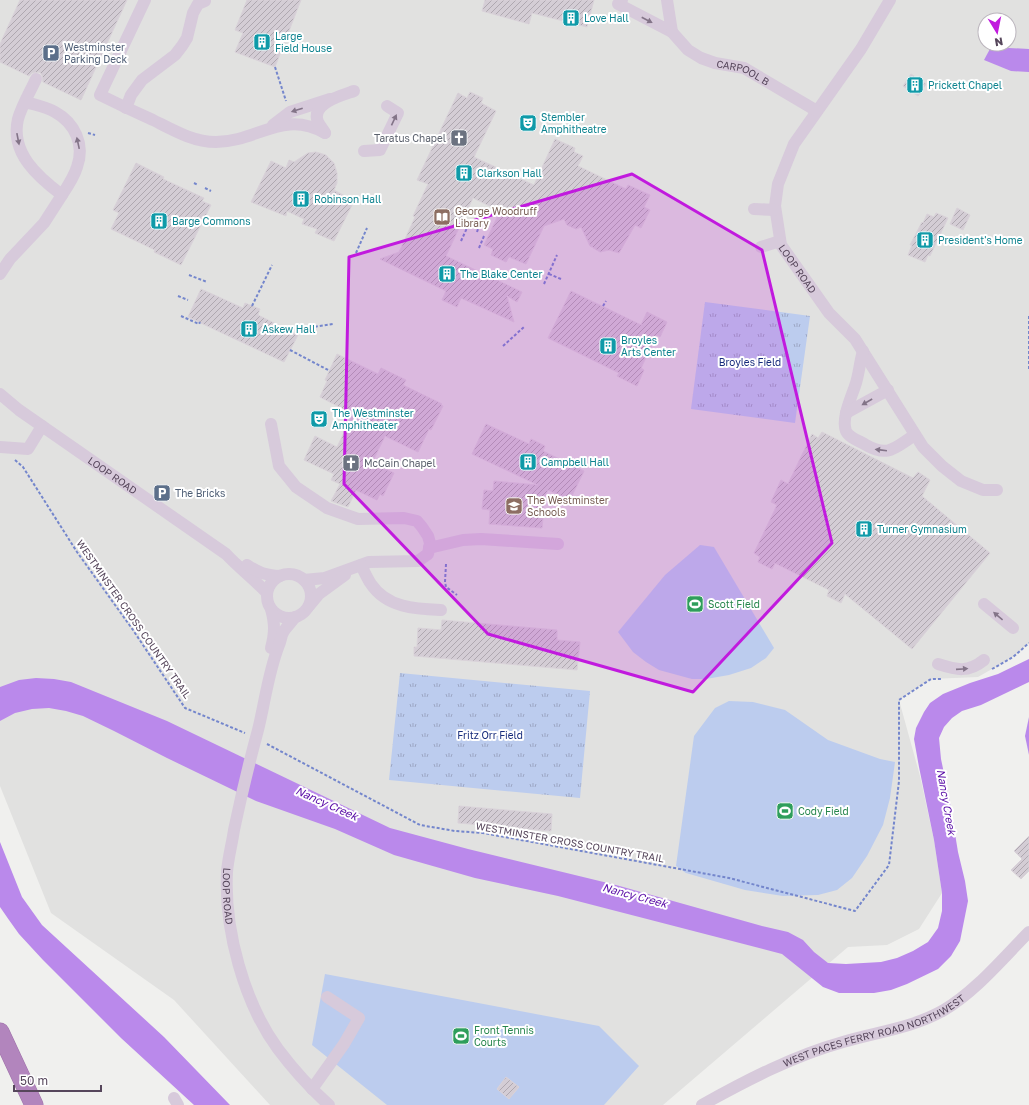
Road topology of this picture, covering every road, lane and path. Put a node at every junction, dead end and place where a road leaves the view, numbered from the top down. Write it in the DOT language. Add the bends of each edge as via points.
graph roads {
  1 [pos="145,0"];
  2 [pos="622,0"];
  3 [pos="667,0"];
  4 [pos="890,0"];
  5 [pos="205,1"];
  6 [pos="672,32"];
  7 [pos="275,67"];
  8 [pos="36,79"];
  9 [pos="354,91"];
  10 [pos="330,99"];
  11 [pos="26,102"];
  12 [pos="287,104"];
  13 [pos="387,106"];
  14 [pos="126,108"];
  15 [pos="817,111"];
  16 [pos="268,128"];
  17 [pos="364,151"];
  18 [pos="194,183"];
  19 [pos="198,185"];
  20 [pos="204,188"];
  21 [pos="211,191"];
  22 [pos="62,195"];
  23 [pos="754,209"];
  24 [pos="775,210"];
  25 [pos="481,220"];
  26 [pos="367,228"];
  27 [pos="467,228"];
  28 [pos="477,232"];
  29 [pos="484,236"];
  30 [pos="461,241"];
  31 [pos="780,241"];
  32 [pos="761,247"];
  33 [pos="479,248"];
  34 [pos="356,253"];
  35 [pos="557,255"];
  36 [pos="272,265"];
  37 [pos="549,273"];
  38 [pos="0,274"];
  39 [pos="189,275"];
  40 [pos="561,279"];
  41 [pos="207,282"];
  42 [pos="544,284"];
  43 [pos="178,296"];
  44 [pos="188,300"];
  45 [pos="606,301"];
  46 [pos="252,306"];
  47 [pos="603,306"];
  48 [pos="181,316"];
  49 [pos="1029,316"];
  50 [pos="200,322"];
  51 [pos="333,324"];
  52 [pos="525,326"];
  53 [pos="300,329"];
  54 [pos="503,346"];
  55 [pos="290,350"];
  56 [pos="863,351"];
  57 [pos="1029,369"];
  58 [pos="330,371"];
  59 [pos="888,390"];
  60 [pos="0,394"];
  61 [pos="846,413"];
  62 [pos="271,424"];
  63 [pos="42,426"];
  64 [pos="915,435"];
  65 [pos="0,447"];
  66 [pos="11,457"];
  67 [pos="998,490"];
  68 [pos="558,544"];
  69 [pos="429,548"];
  70 [pos="226,554"];
  71 [pos="446,564"];
  72 [pos="357,566"];
  73 [pos="280,576"];
  74 [pos="304,580"];
  75 [pos="267,593"];
  76 [pos="457,595"];
  77 [pos="984,604"];
  78 [pos="309,607"];
  79 [pos="271,609"];
  80 [pos="441,610"];
  81 [pos="295,617"];
  82 [pos="1013,628"];
  83 [pos="1029,643"];
  84 [pos="272,663"];
  85 [pos="938,664"];
  86 [pos="987,665"];
  87 [pos="947,678"];
  88 [pos="256,738"];
  89 [pos="1029,932"];
  90 [pos="327,997"];
  91 [pos="4,1040"];
  92 [pos="312,1089"];
  93 [pos="34,1105"];
  94 [pos="41,1105"];
  95 [pos="329,1105"];
  96 [pos="702,1105"];
  1 -- 14 [label="street" via="100,95"];
  2 -- 6 [label="street, CARPOOL B, one-way" via="618,4"];
  3 -- 6 [label="street"];
  4 -- 15 [label="street, LOOP ROAD" via="861,49"];
  5 -- 14 [label="street" via="198,4 193,13 187,38 182,46 175,55 142,80 131,95"];
  6 -- 15 [label="street, CARPOOL B" via="688,50 700,58 744,68"];
  7 -- 12 [label="path"];
  8 -- 11 [label="street"];
  9 -- 10 [label="street"];
  10 -- 16 [label="street, one-way" via="290,112"];
  10 -- 16 [label="street" via="321,107 318,114 317,121 325,133 313,126 284,124"];
  11 -- 22 [label="street, one-way" via="16,128 22,153 33,171"];
  22 -- 11 [label="street, one-way" via="77,167 79,140 73,127 55,112"];
  17 -- 13 [label="street, one-way" via="380,150 398,113"];
  14 -- 16 [label="street" via="186,136 205,141 216,142 250,136"];
  15 -- 24 [label="street, LOOP ROAD" via="794,144 778,184"];
  18 -- 19 [label="path"];
  20 -- 21 [label="path"];
  22 -- 38 [label="street" via="44,223 10,259"];
  23 -- 24 [label="street"];
  24 -- 31 [label="street, LOOP ROAD"];
  25 -- 28 [label="path"];
  26 -- 34 [label="path"];
  27 -- 30 [label="path"];
  29 -- 33 [label="path"];
  31 -- 32 [label="street"];
  31 -- 56 [label="street, LOOP ROAD" via="829,313 855,339"];
  35 -- 37 [label="path"];
  36 -- 46 [label="path"];
  37 -- 40 [label="path"];
  37 -- 42 [label="path"];
  39 -- 41 [label="path"];
  43 -- 44 [label="path"];
  45 -- 47 [label="path"];
  48 -- 50 [label="path" via="199,324"];
  49 -- 57 [label="path"];
  51 -- 53 [label="path"];
  52 -- 54 [label="path"];
  55 -- 58 [label="path"];
  56 -- 59 [label="street, LOOP ROAD"];
  56 -- 61 [label="street"];
  59 -- 61 [label="street, one-way"];
  59 -- 64 [label="street, LOOP ROAD"];
  60 -- 63 [label="street, LOOP ROAD"];
  64 -- 61 [label="street, one-way" via="890,450 876,450 850,436 846,431"];
  62 -- 69 [label="street" via="279,466 296,487 327,508 358,519 404,518 417,521 428,536"];
  63 -- 65 [label="street" via="28,449"];
  63 -- 70 [label="street, LOOP ROAD"];
  64 -- 67 [label="street, LOOP ROAD" via="923,447 961,481 983,490"];
  66 -- 88 [label="path, WESTMINSTER CROSS COUNTRY TRAIL" via="23,467 77,552 185,708"];
  68 -- 69 [label="street" via="481,539 463,540"];
  69 -- 72 [label="street" via="428,554 418,561 369,562"];
  70 -- 73 [label="street, LOOP ROAD" via="258,573"];
  70 -- 75 [label="street, LOOP ROAD"];
  71 -- 76 [label="path" via="446,587"];
  72 -- 74 [label="street" via="325,578"];
  72 -- 78 [label="street" via="319,594"];
  72 -- 80 [label="street" via="384,598 416,609"];
  73 -- 74 [label="street" via="292,574"];
  73 -- 75 [label="street" via="269,586"];
  74 -- 78 [label="street" via="311,592"];
  75 -- 79 [label="street"];
  82 -- 77 [label="street, one-way"];
  78 -- 81 [label="street"];
  79 -- 81 [label="street" via="282,617"];
  79 -- 84 [label="street, LOOP ROAD" via="274,622 270,655"];
  81 -- 84 [label="street, LOOP ROAD" via="284,632"];
  83 -- 86 [label="path" via="1013,657"];
  84 -- 88 [label="street, LOOP ROAD"];
  85 -- 86 [label="street, one-way" via="961,670"];
  87 -- 88 [label="path, WESTMINSTER CROSS COUNTRY TRAIL" via="931,679 899,700 899,780 889,864 855,911 729,878 483,833 420,825"];
  88 -- 92 [label="street, LOOP ROAD" via="237,814 227,871 230,927 250,997 262,1022 277,1048"];
  89 -- 96 [label="street, WEST PACES FERRY ROAD NORTHWEST" via="973,988 943,1010 913,1023 842,1042 797,1058 748,1080"];
  90 -- 92 [label="street" via="359,1018"];
  91 -- 93 [label="highway"];
  91 -- 94 [label="highway"];
  92 -- 95 [label="street, LOOP ROAD"];
}
